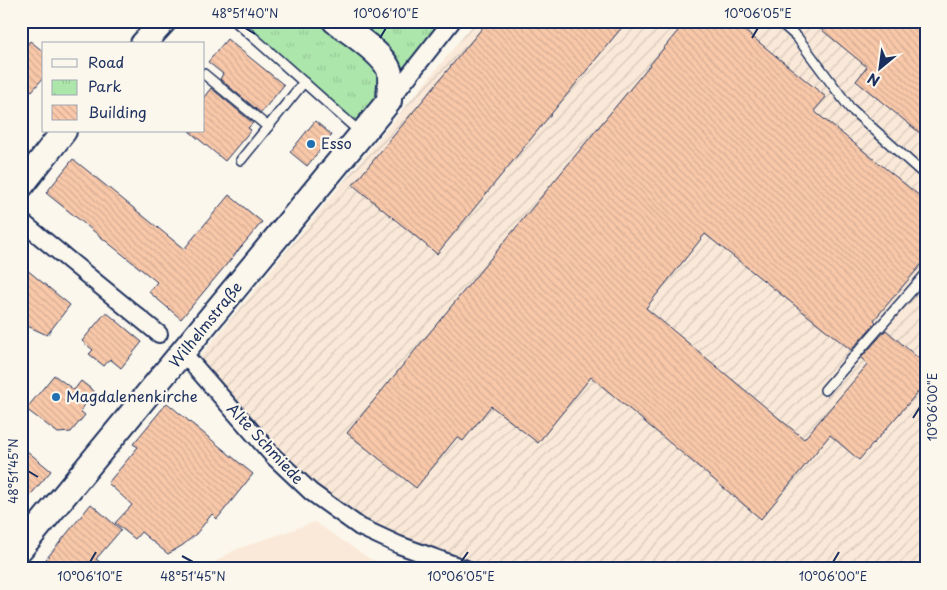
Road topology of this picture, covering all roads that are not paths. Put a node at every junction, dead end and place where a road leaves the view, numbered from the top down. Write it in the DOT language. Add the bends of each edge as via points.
graph roads {
  1 [pos="164,21"];
  2 [pos="235,21"];
  3 [pos="335,21"];
  4 [pos="452,21"];
  5 [pos="779,21"];
  6 [pos="145,42"];
  7 [pos="205,75"];
  8 [pos="304,82"];
  9 [pos="389,101"];
  10 [pos="268,127"];
  11 [pos="63,132"];
  12 [pos="362,134"];
  13 [pos="241,160"];
  14 [pos="926,176"];
  15 [pos="22,184"];
  16 [pos="21,221"];
  17 [pos="926,274"];
  18 [pos="159,334"];
  19 [pos="183,353"];
  20 [pos="825,390"];
  21 [pos="21,548"];
  22 [pos="466,569"];
  1 -- 6 [label="street"];
  2 -- 8 [label="lane"];
  3 -- 9 [label="street" via="386,63 390,73"];
  4 -- 9 [label="street, Wilhelmstraße"];
  5 -- 14 [label="lane" via="797,37 850,108"];
  7 -- 10 [label="lane"];
  8 -- 10 [label="lane"];
  8 -- 12 [label="lane"];
  9 -- 12 [label="street, Wilhelmstraße"];
  10 -- 13 [label="lane"];
  11 -- 15 [label="street"];
  12 -- 19 [label="street, Wilhelmstraße"];
  16 -- 18 [label="street"];
  17 -- 20 [label="lane"];
  19 -- 21 [label="street, Wilhelmstraße"];
  19 -- 22 [label="street, Alte Schmiede" via="274,457 311,492 360,527"];
}
